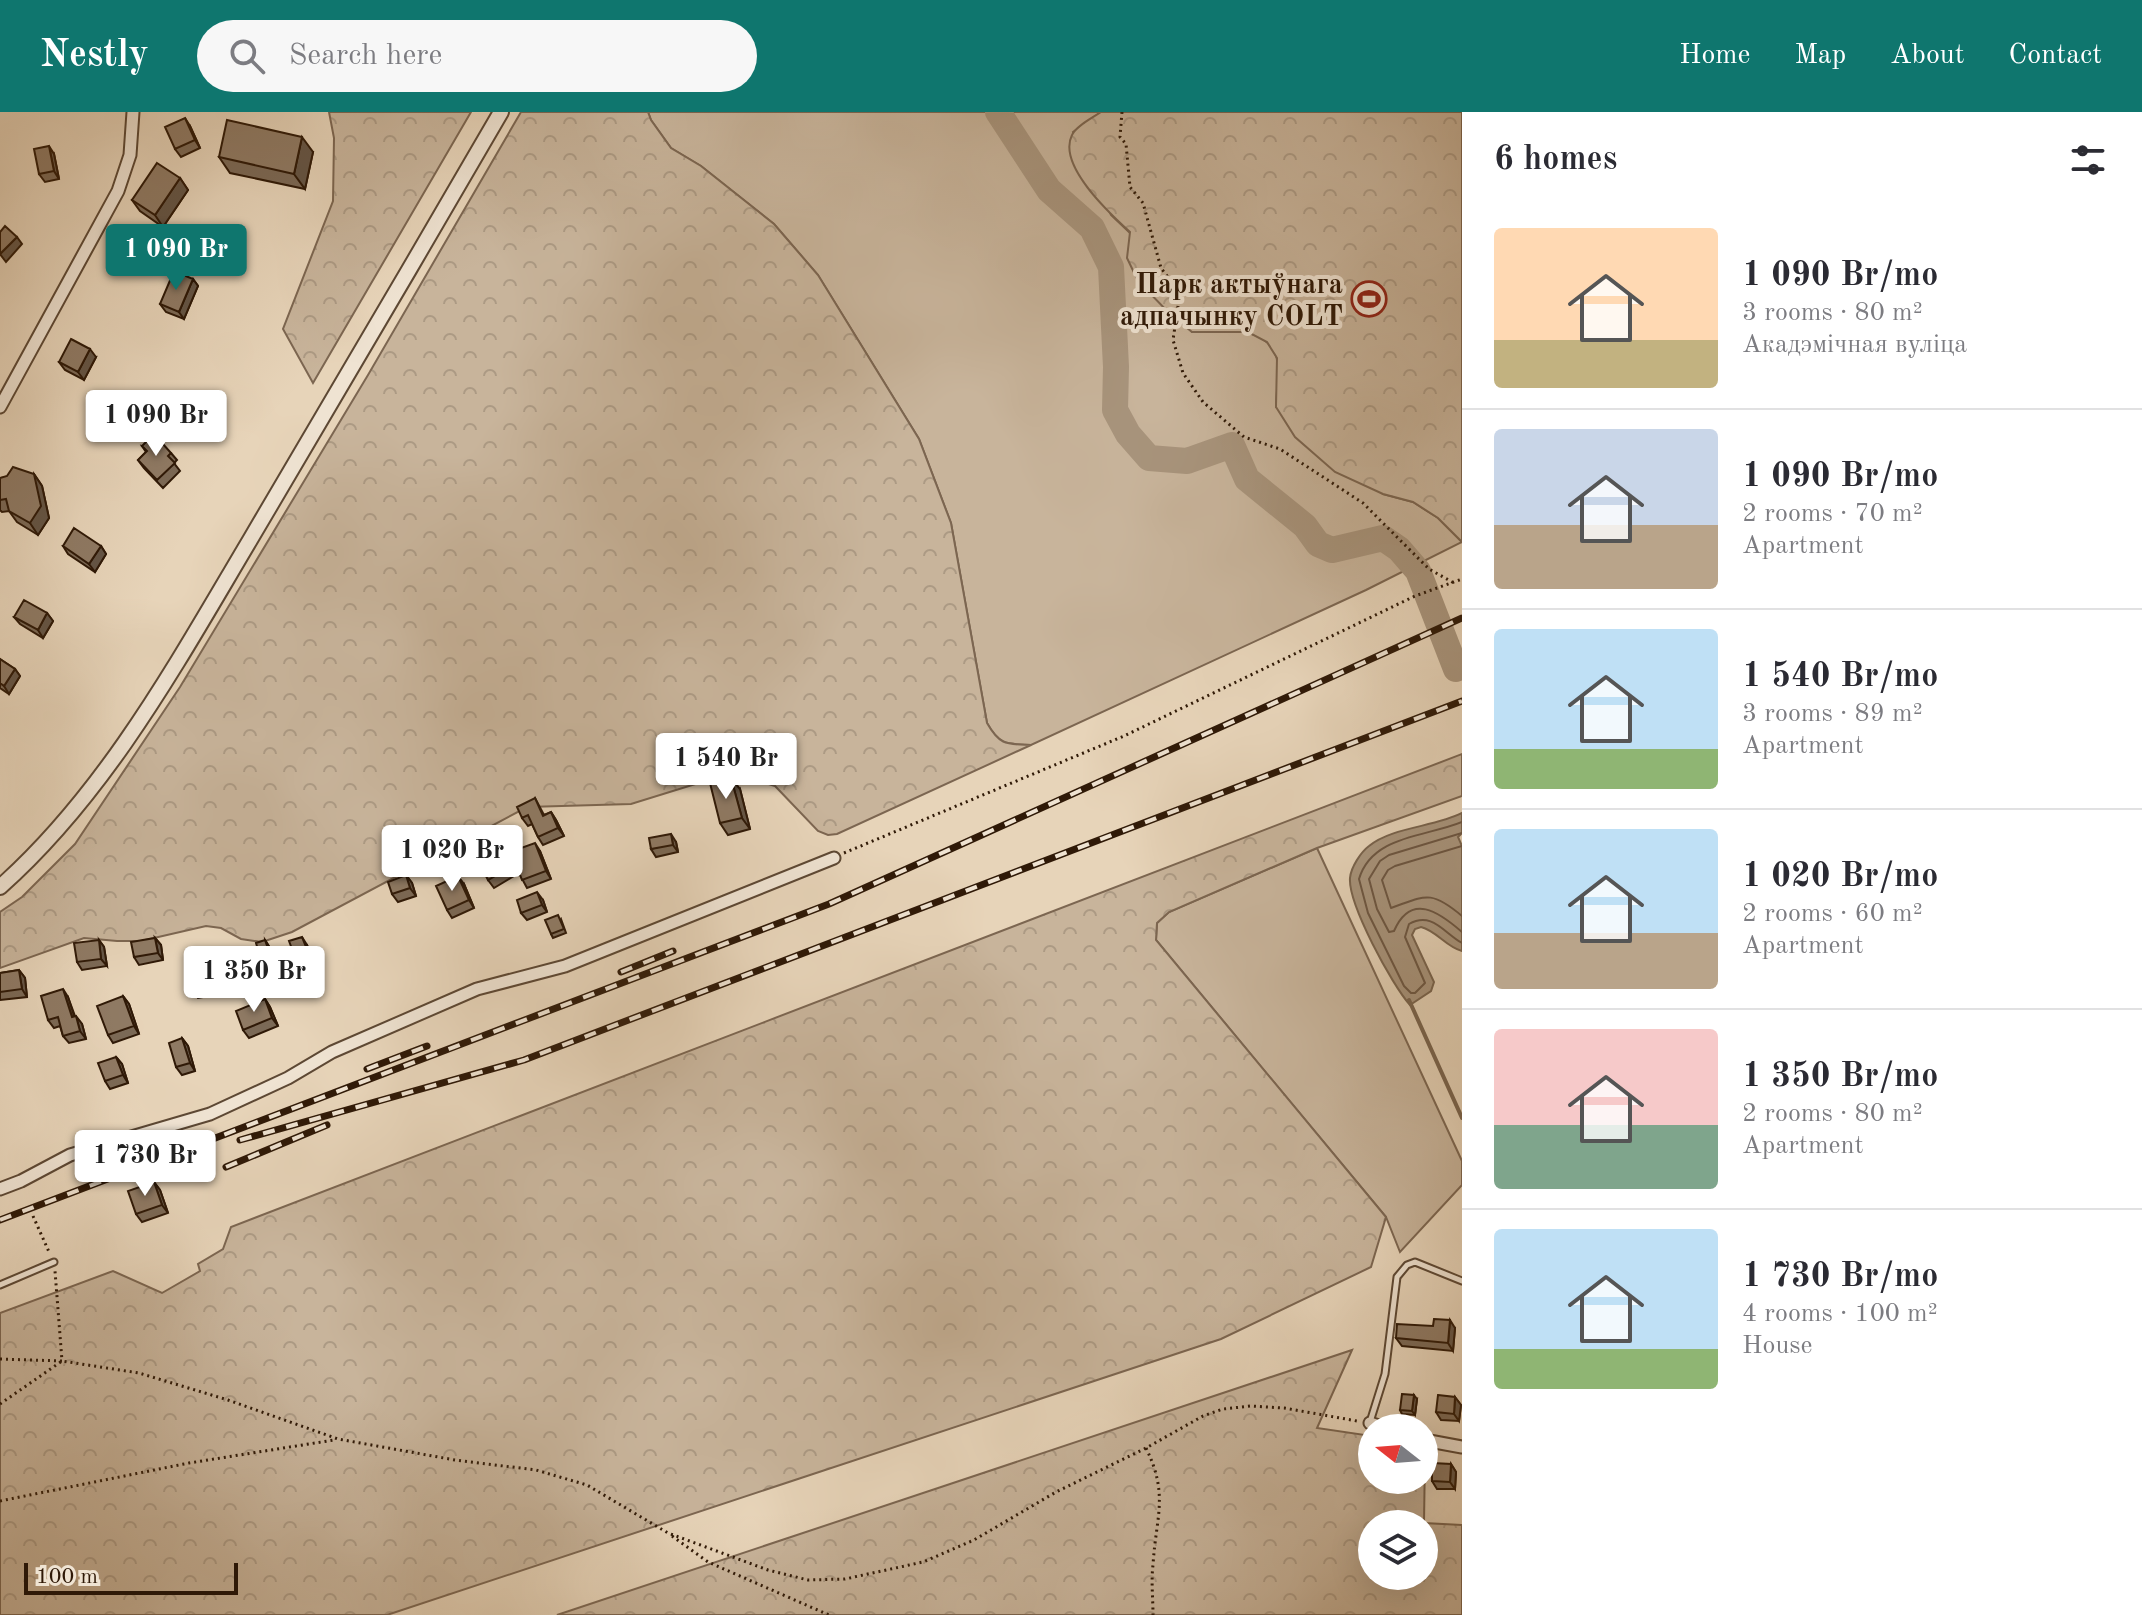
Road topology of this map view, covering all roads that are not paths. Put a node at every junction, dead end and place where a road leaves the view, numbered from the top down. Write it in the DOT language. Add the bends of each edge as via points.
graph roads {
  1 [pos="133,112"];
  2 [pos="501,112"];
  3 [pos="0,407"];
  4 [pos="834,858"];
  5 [pos="0,887"];
  6 [pos="0,1189"];
  7 [pos="54,1262"];
  8 [pos="1462,1281"];
  9 [pos="0,1285"];
  10 [pos="1373,1414"];
  11 [pos="1438,1443"];
  12 [pos="1462,1447"];
  1 -- 3 [label="street" via="130,155 118,191"];
  2 -- 5 [label="street" via="126,741 52,834"];
  4 -- 6 [label="street" via="565,966 477,989 332,1052 210,1114 70,1155"];
  7 -- 9 [label="lane"];
  8 -- 10 [label="lane" via="1415,1262 1397,1277 1385,1374"];
  11 -- 12 [label="street"];
}
